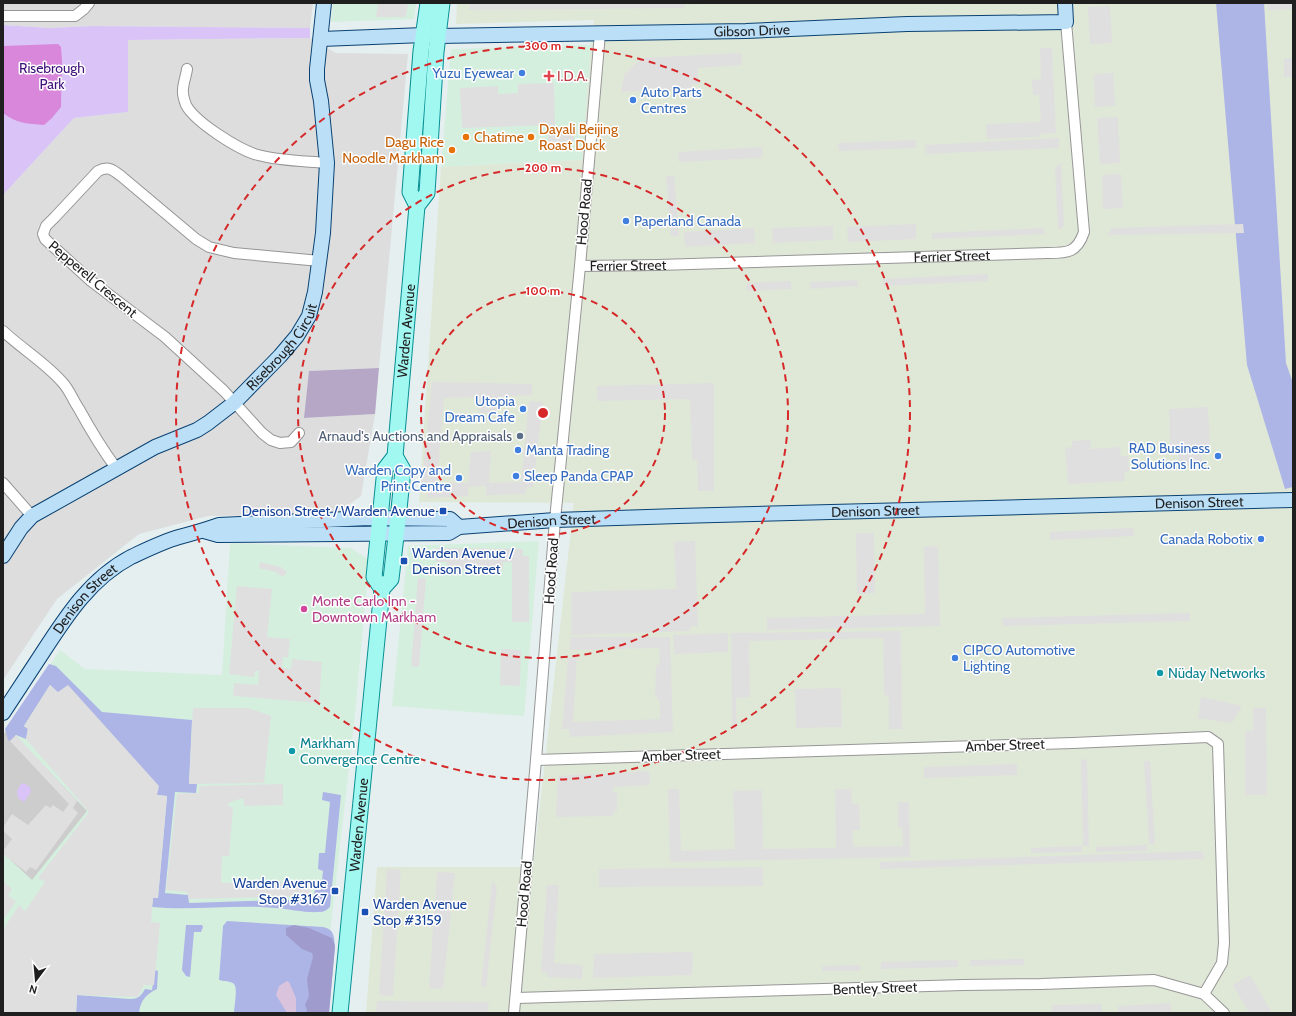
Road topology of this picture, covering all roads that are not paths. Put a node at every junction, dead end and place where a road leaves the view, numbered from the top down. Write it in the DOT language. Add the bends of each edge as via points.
graph roads {
  1 [pos="89,3"];
  2 [pos="324,3"];
  3 [pos="428,3"];
  4 [pos="442,3"];
  5 [pos="1065,3"];
  6 [pos="3,16"];
  7 [pos="1066,22"];
  8 [pos="600,33"];
  9 [pos="431,35"];
  10 [pos="321,39"];
  11 [pos="187,69"];
  12 [pos="327,163"];
  13 [pos="320,260"];
  14 [pos="580,266"];
  15 [pos="3,331"];
  16 [pos="234,403"];
  17 [pos="299,433"];
  18 [pos="394,456"];
  19 [pos="116,468"];
  20 [pos="3,484"];
  21 [pos="1293,500"];
  22 [pos="32,516"];
  23 [pos="554,520"];
  24 [pos="379,526"];
  25 [pos="397,526"];
  26 [pos="204,531"];
  27 [pos="3,556"];
  28 [pos="382,589"];
  29 [pos="3,713"];
  30 [pos="536,760"];
  31 [pos="1204,994"];
  32 [pos="516,998"];
  33 [pos="340,1013"];
  34 [pos="514,1013"];
  35 [pos="1224,1013"];
  1 -- 6 [label="street" via="75,16"];
  2 -- 10 [label="street, Risebrough Circuit"];
  3 -- 9 [label="main road, Warden Avenue"];
  4 -- 9 [label="main road, Warden Avenue"];
  5 -- 7 [label="street, Ferrier Street"];
  7 -- 8 [label="street, Gibson Drive"];
  7 -- 14 [label="street, Ferrier Street" via="1084,232 1080,243 1070,251"];
  8 -- 9 [label="street, Gibson Drive"];
  8 -- 14 [label="street, Hood Road"];
  9 -- 10 [label="street, Gibson Drive"];
  9 -- 18 [label="main road, Warden Avenue" via="421,51 410,192 417,206"];
  10 -- 12 [label="street, Risebrough Circuit" via="317,80"];
  11 -- 12 [label="street" via="182,92 186,105 221,136 255,155"];
  12 -- 13 [label="street, Risebrough Circuit"];
  13 -- 16 [label="street, Risebrough Circuit" via="310,316 280,356"];
  13 -- 16 [label="street, Pepperell Crescent" via="234,253 209,247 121,176 104,168 98,171 46,226 43,234 45,239 91,281 165,337"];
  14 -- 23 [label="street, Hood Road"];
  15 -- 19 [label="street" via="62,382"];
  16 -- 17 [label="street" via="271,440 280,443 291,442"];
  16 -- 19 [label="street, Risebrough Circuit" via="197,430 155,446"];
  18 -- 24 [label="main road, Warden Avenue" via="386,469"];
  18 -- 25 [label="main road, Warden Avenue" via="403,470"];
  19 -- 22 [label="street, Risebrough Circuit"];
  20 -- 22 [label="street"];
  21 -- 23 [label="street, Denison Street"];
  22 -- 27 [label="street, Risebrough Circuit"];
  23 -- 25 [label="street, Denison Street" via="459,527 449,533"];
  23 -- 30 [label="street, Hood Road"];
  24 -- 25 [label="street, Denison Street"];
  24 -- 26 [label="street, Denison Street" via="218,535"];
  24 -- 26 [label="street, Denison Street" via="219,525"];
  24 -- 28 [label="main road, Warden Avenue" via="374,577"];
  25 -- 28 [label="main road, Warden Avenue" via="391,579"];
  26 -- 29 [label="street, Denison Street" via="155,546 130,558 99,580 62,623"];
  28 -- 33 [label="main road, Warden Avenue"];
  30 -- 31 [label="street, Amber Street" via="1208,737 1218,744 1224,944 1222,963"];
  30 -- 32 [label="street, Hood Road"];
  31 -- 32 [label="street, Bentley Street" via="1154,980"];
  31 -- 35 [label="street, Bentley Street"];
  32 -- 34 [label="street, Hood Road"];
}
